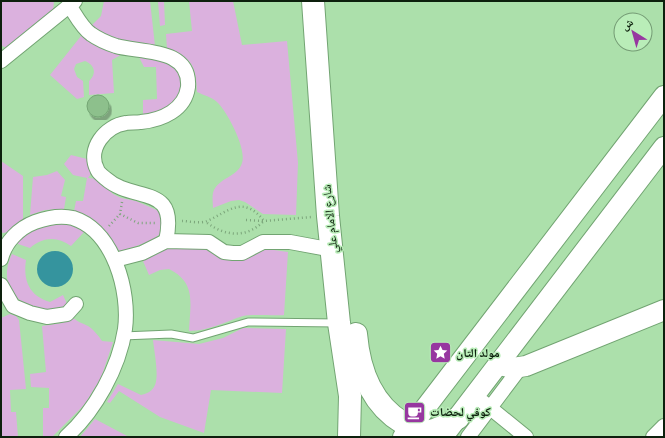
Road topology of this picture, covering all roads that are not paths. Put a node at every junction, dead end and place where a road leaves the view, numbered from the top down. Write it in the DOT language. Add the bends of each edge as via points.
graph roads {
  1 [pos="313,1"];
  2 [pos="72,3"];
  3 [pos="3,57"];
  4 [pos="664,96"];
  5 [pos="664,147"];
  6 [pos="166,241"];
  7 [pos="333,250"];
  8 [pos="1,259"];
  9 [pos="115,260"];
  10 [pos="1,285"];
  11 [pos="76,304"];
  12 [pos="664,310"];
  13 [pos="339,322"];
  14 [pos="123,336"];
  15 [pos="500,365"];
  16 [pos="520,368"];
  17 [pos="482,402"];
  18 [pos="458,418"];
  19 [pos="664,426"];
  20 [pos="406,432"];
  21 [pos="66,437"];
  22 [pos="349,437"];
  23 [pos="443,437"];
  24 [pos="468,437"];
  25 [pos="526,437"];
  26 [pos="654,437"];
  1 -- 7 [label="main road, شارع الامام علي" via="328,216"];
  2 -- 3 [label="street"];
  2 -- 6 [label="street" via="90,33 116,46 164,54 179,62 189,77 187,92 181,105 157,120 126,123 112,128 96,146 94,158 97,170 107,180 123,189 153,198 165,206 169,221"];
  4 -- 20 [label="main road"];
  5 -- 15 [label="main road"];
  6 -- 7 [label="street" via="210,242 224,252 232,253 242,253 263,242 290,242"];
  6 -- 9 [label="street" via="142,253"];
  7 -- 13 [label="main road, شارع الامام علي"];
  7 -- 20 [label="main road" via="354,321 358,355 367,381 374,396"];
  8 -- 9 [label="street" via="11,238 29,224 48,217 73,218 86,225 104,240"];
  9 -- 14 [label="street" via="125,304"];
  10 -- 11 [label="street" via="13,306 30,313 47,317 67,314"];
  12 -- 16 [label="main road"];
  13 -- 14 [label="lane" via="248,322 193,338 171,334"];
  13 -- 22 [label="main road, شارع الامام علي" via="350,396"];
  14 -- 21 [label="street" via="109,377 96,404"];
  15 -- 16 [label="main road"];
  15 -- 17 [label="main road"];
  16 -- 17 [label="street"];
  17 -- 18 [label="main road"];
  17 -- 24 [label="street"];
  17 -- 25 [label="street"];
  18 -- 20 [label="main road" via="430,431"];
  18 -- 23 [label="main road"];
  19 -- 26 [label="street"];
}
